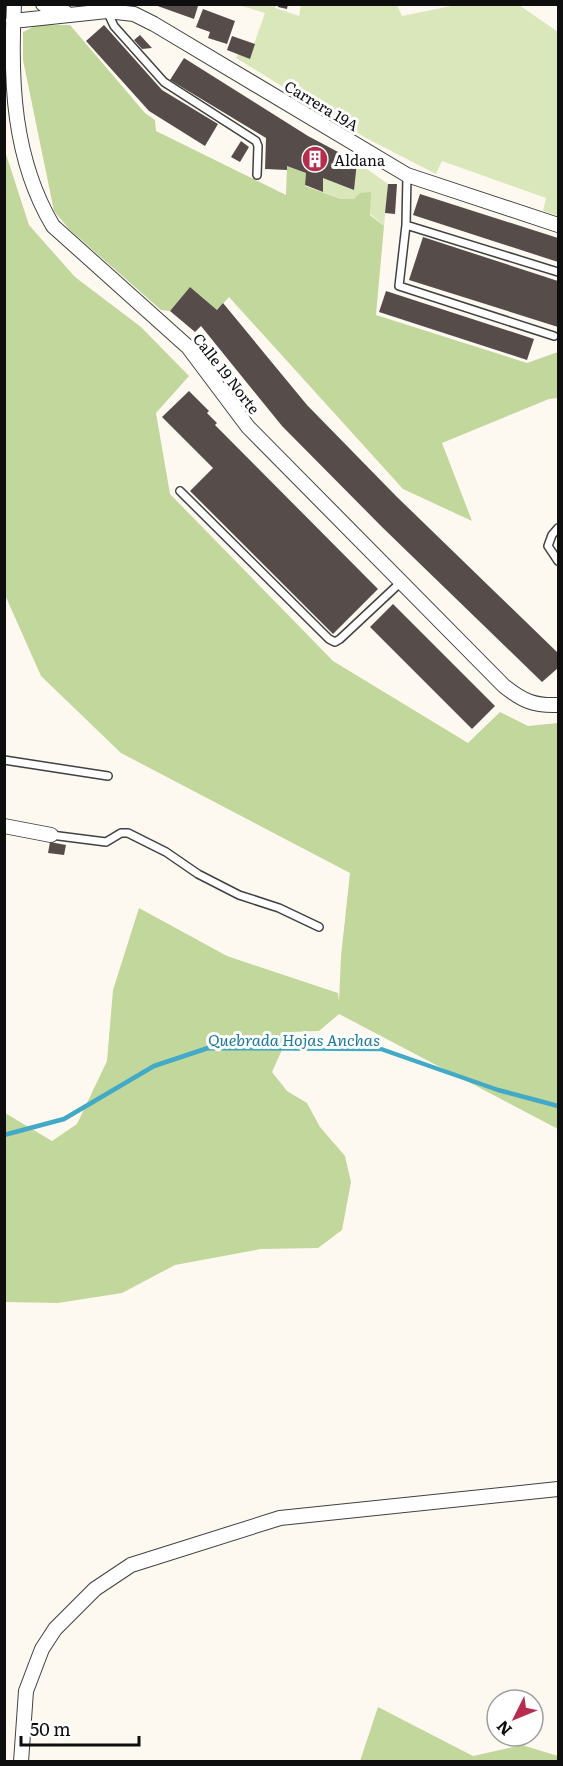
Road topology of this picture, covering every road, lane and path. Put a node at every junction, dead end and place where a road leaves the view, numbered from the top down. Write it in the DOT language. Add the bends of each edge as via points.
graph roads {
  1 [pos="14,4"];
  2 [pos="43,4"];
  3 [pos="107,11"];
  4 [pos="73,14"];
  5 [pos="13,21"];
  6 [pos="257,175"];
  7 [pos="407,175"];
  8 [pos="406,225"];
  9 [pos="558,225"];
  10 [pos="558,272"];
  11 [pos="554,336"];
  12 [pos="180,491"];
  13 [pos="558,528"];
  14 [pos="558,561"];
  15 [pos="402,581"];
  16 [pos="558,705"];
  17 [pos="4,760"];
  18 [pos="108,776"];
  19 [pos="4,826"];
  20 [pos="51,835"];
  21 [pos="320,927"];
  22 [pos="558,1489"];
  23 [pos="21,1761"];
  1 -- 5 [label="street, Calle 19 Norte"];
  2 -- 4 [label="street, Carrera 19A" via="51,10"];
  3 -- 4 [label="street, Carrera 19A"];
  3 -- 6 [label="lane" via="114,26 164,82 256,141"];
  3 -- 7 [label="street, Carrera 19A" via="134,14 154,24"];
  4 -- 5 [label="street, Carrera 19A"];
  5 -- 15 [label="street, Calle 19 Norte" via="15,116 39,203 53,226 188,347 248,427"];
  7 -- 8 [label="lane"];
  7 -- 9 [label="street, Carrera 19A"];
  8 -- 10 [label="lane"];
  8 -- 11 [label="lane" via="399,286"];
  12 -- 15 [label="lane" via="334,642"];
  13 -- 14 [label="lane" via="548,546"];
  15 -- 16 [label="street, Calle 19 Norte" via="520,699"];
  17 -- 18 [label="lane"];
  19 -- 20 [label="street"];
  20 -- 21 [label="lane" via="106,842 128,833 239,895"];
  22 -- 23 [label="street" via="280,1518 131,1565 94,1589 55,1629 42,1649 26,1691"];
}
